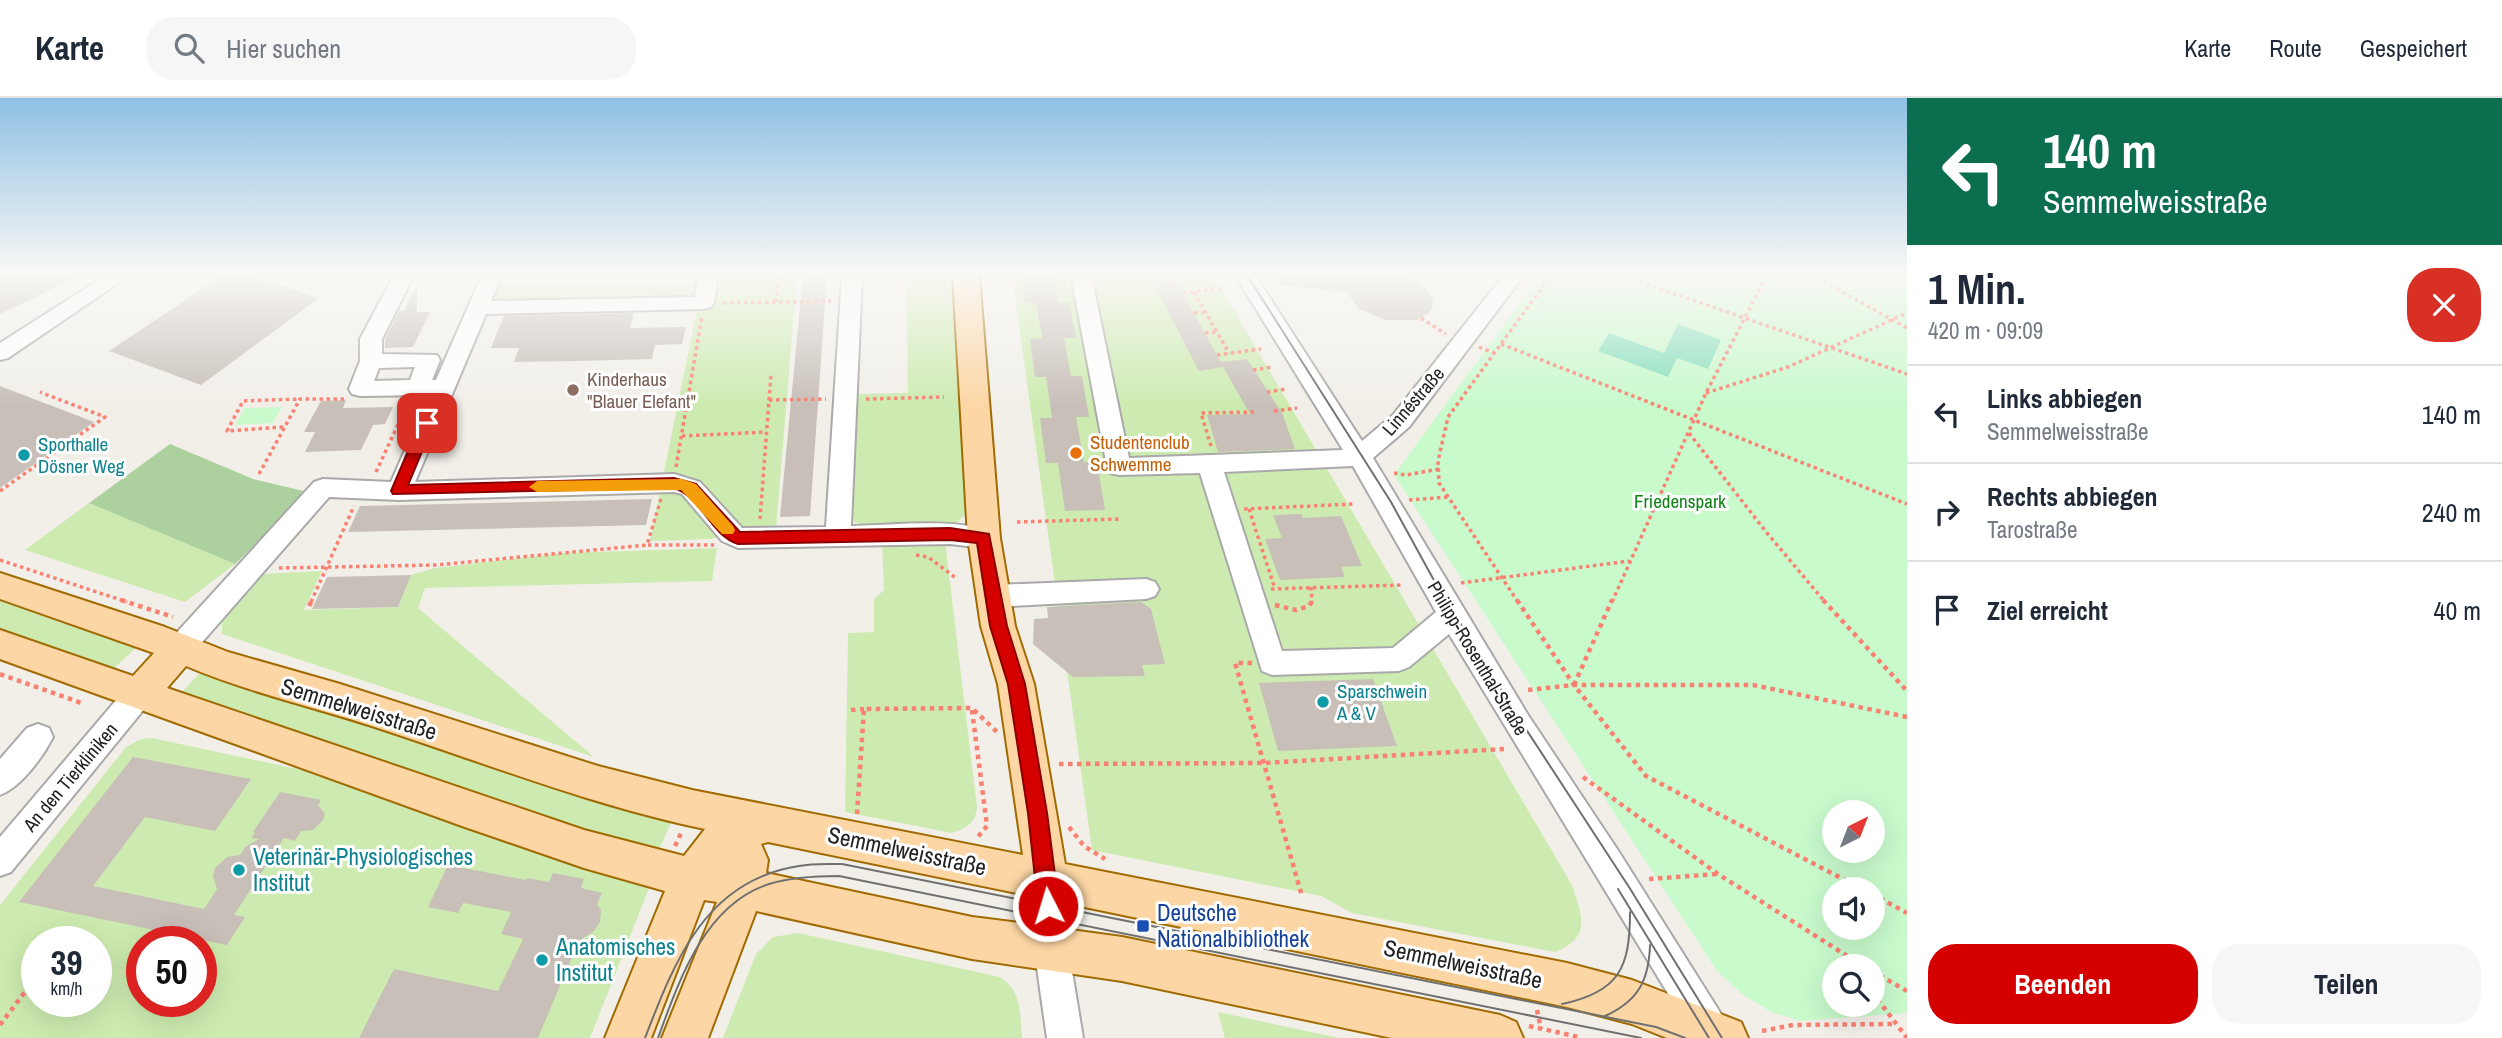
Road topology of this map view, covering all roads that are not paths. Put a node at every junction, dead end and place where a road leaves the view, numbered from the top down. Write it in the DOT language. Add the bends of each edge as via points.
graph roads {
  1 [pos="53,319"];
  2 [pos="381,319"];
  3 [pos="472,319"];
  4 [pos="849,319"];
  5 [pos="970,319"];
  6 [pos="1090,319"];
  7 [pos="1262,319"];
  8 [pos="1480,319"];
  9 [pos="0,353"];
  10 [pos="443,387"];
  11 [pos="1359,457"];
  12 [pos="1214,465"];
  13 [pos="399,491"];
  14 [pos="1237,510"];
  15 [pos="838,538"];
  16 [pos="984,538"];
  17 [pos="0,586"];
  18 [pos="1146,589"];
  19 [pos="994,596"];
  20 [pos="1452,615"];
  21 [pos="177,633"];
  22 [pos="0,645"];
  23 [pos="139,694"];
  24 [pos="38,737"];
  25 [pos="0,781"];
  26 [pos="727,822"];
  27 [pos="0,861"];
  28 [pos="691,878"];
  29 [pos="1047,880"];
  30 [pos="743,889"];
  31 [pos="1051,947"];
  32 [pos="1515,1032"];
  33 [pos="1729,1035"];
  34 [pos="628,1038"];
  35 [pos="685,1038"];
  36 [pos="1065,1038"];
  1 -- 9 [label="street"];
  2 -- 10 [label="street" via="371,339 371,361 359,389"];
  3 -- 10 [label="street"];
  4 -- 15 [label="street"];
  5 -- 16 [label="main road"];
  6 -- 12 [label="street" via="1119,467"];
  7 -- 11 [label="street, Philipp-Rosenthal-Straße"];
  8 -- 11 [label="street, Linnéstraße" via="1401,421"];
  10 -- 13 [label="street"];
  11 -- 12 [label="street"];
  11 -- 20 [label="street, Philipp-Rosenthal-Straße"];
  12 -- 14 [label="street"];
  13 -- 15 [label="street" via="669,483 691,488 731,534"];
  13 -- 21 [label="street" via="323,488 249,568"];
  14 -- 20 [label="street" via="1272,663 1399,659"];
  15 -- 16 [label="street" via="950,534"];
  16 -- 19 [label="main road"];
  17 -- 21 [label="main road, Semmelweisstraße"];
  18 -- 19 [label="street"];
  19 -- 29 [label="main road" via="1016,684"];
  20 -- 33 [label="street, Philipp-Rosenthal-Straße"];
  21 -- 23 [label="main road"];
  21 -- 26 [label="main road, Semmelweisstraße" via="292,688"];
  22 -- 23 [label="main road"];
  23 -- 27 [label="street, An den Tierkliniken"];
  23 -- 28 [label="main road" via="584,849"];
  24 -- 25 [label="street"];
  26 -- 28 [label="main road" via="722,838"];
  26 -- 29 [label="main road, Semmelweisstraße" via="780,825"];
  26 -- 30 [label="main road" via="747,860"];
  28 -- 30 [label="main road"];
  28 -- 34 [label="main road"];
  29 -- 31 [label="main road"];
  29 -- 33 [label="main road, Semmelweisstraße" via="1589,990"];
  30 -- 31 [label="main road" via="972,938"];
  30 -- 35 [label="main road"];
  31 -- 32 [label="main road"];
  31 -- 36 [label="street"];
}
